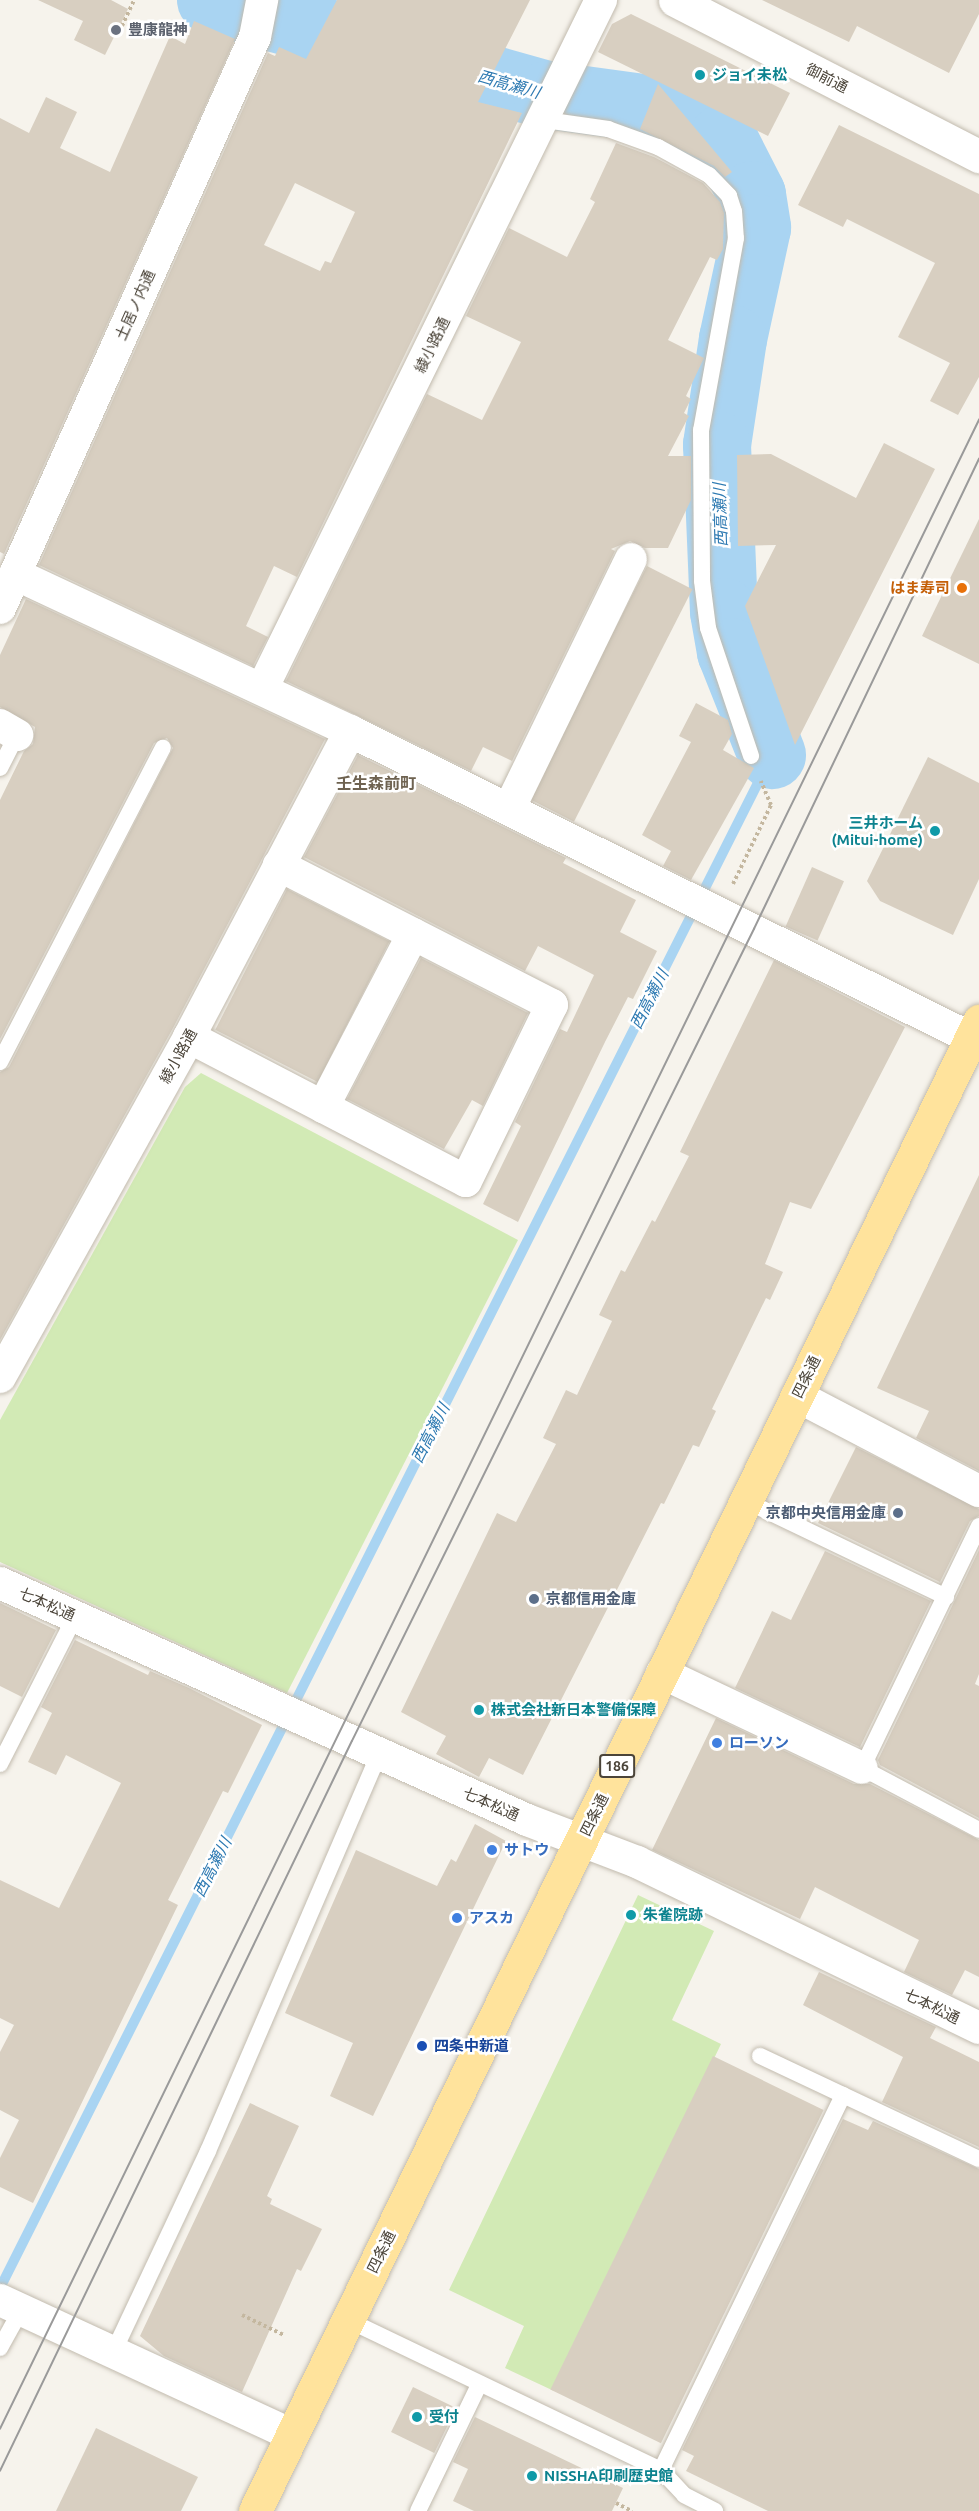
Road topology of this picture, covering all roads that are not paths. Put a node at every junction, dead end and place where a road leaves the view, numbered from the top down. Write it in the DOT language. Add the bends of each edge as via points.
graph roads {
  1 [pos="601,0"];
  2 [pos="675,0"];
  3 [pos="262,1"];
  4 [pos="546,119"];
  5 [pos="979,156"];
  6 [pos="632,559"];
  7 [pos="15,574"];
  8 [pos="0,608"];
  9 [pos="262,689"];
  10 [pos="8,730"];
  11 [pos="350,731"];
  12 [pos="164,748"];
  13 [pos="751,756"];
  14 [pos="0,768"];
  15 [pos="509,809"];
  16 [pos="279,865"];
  17 [pos="413,934"];
  18 [pos="975,1029"];
  19 [pos="189,1037"];
  20 [pos="0,1062"];
  21 [pos="323,1107"];
  22 [pos="0,1377"];
  23 [pos="797,1396"];
  24 [pos="979,1491"];
  25 [pos="746,1501"];
  26 [pos="979,1526"];
  27 [pos="0,1583"];
  28 [pos="946,1597"];
  29 [pos="75,1617"];
  30 [pos="662,1673"];
  31 [pos="379,1753"];
  32 [pos="0,1764"];
  33 [pos="862,1768"];
  34 [pos="979,1830"];
  35 [pos="580,1843"];
  36 [pos="979,2028"];
  37 [pos="760,2056"];
  38 [pos="843,2095"];
  39 [pos="979,2159"];
  40 [pos="10,2305"];
  41 [pos="348,2320"];
  42 [pos="0,2348"];
  43 [pos="113,2353"];
  44 [pos="479,2385"];
  45 [pos="292,2436"];
  46 [pos="661,2470"];
  47 [pos="255,2511"];
  48 [pos="418,2511"];
  49 [pos="715,2511"];
  1 -- 4 [label="street, 綾小路通"];
  2 -- 5 [label="street, 御前通"];
  3 -- 7 [label="street, 土居ノ内通" via="255,37"];
  4 -- 9 [label="street, 綾小路通"];
  4 -- 13 [label="lane" via="608,129 657,147 709,175 729,196 734,211 736,238 701,430 702,581 708,628"];
  6 -- 15 [label="street"];
  7 -- 8 [label="street, 土居ノ内通"];
  7 -- 9 [label="street"];
  9 -- 11 [label="street"];
  10 -- 14 [label="lane"];
  11 -- 15 [label="street"];
  11 -- 16 [label="street, 綾小路通"];
  12 -- 20 [label="lane"];
  15 -- 18 [label="street" via="687,896 722,901"];
  16 -- 17 [label="street"];
  16 -- 19 [label="street, 綾小路通"];
  17 -- 21 [label="street"];
  17 -- 21 [label="street" via="552,1005 466,1181"];
  18 -- 23 [label="main road, 四条通 / 186"];
  19 -- 21 [label="street"];
  19 -- 22 [label="street, 綾小路通"];
  23 -- 24 [label="street"];
  23 -- 25 [label="main road, 四条通 / 186"];
  25 -- 28 [label="lane"];
  25 -- 30 [label="main road, 四条通 / 186"];
  26 -- 28 [label="lane"];
  27 -- 29 [label="street, 七本松通"];
  28 -- 33 [label="lane"];
  29 -- 31 [label="street, 七本松通"];
  29 -- 32 [label="lane"];
  30 -- 33 [label="street"];
  30 -- 35 [label="main road, 四条通 / 186"];
  31 -- 35 [label="street, 七本松通"];
  31 -- 43 [label="lane" via="208,2151"];
  33 -- 34 [label="lane"];
  35 -- 36 [label="street, 七本松通" via="637,1862"];
  35 -- 41 [label="main road, 四条通 / 186"];
  37 -- 38 [label="lane"];
  38 -- 39 [label="lane"];
  38 -- 46 [label="lane"];
  40 -- 42 [label="lane"];
  40 -- 43 [label="street"];
  41 -- 44 [label="lane"];
  41 -- 45 [label="main road, 四条通 / 186"];
  43 -- 45 [label="street"];
  44 -- 46 [label="lane"];
  44 -- 48 [label="lane"];
  45 -- 47 [label="main road, 四条通 / 186"];
  46 -- 49 [label="lane" via="684,2496"];
}
